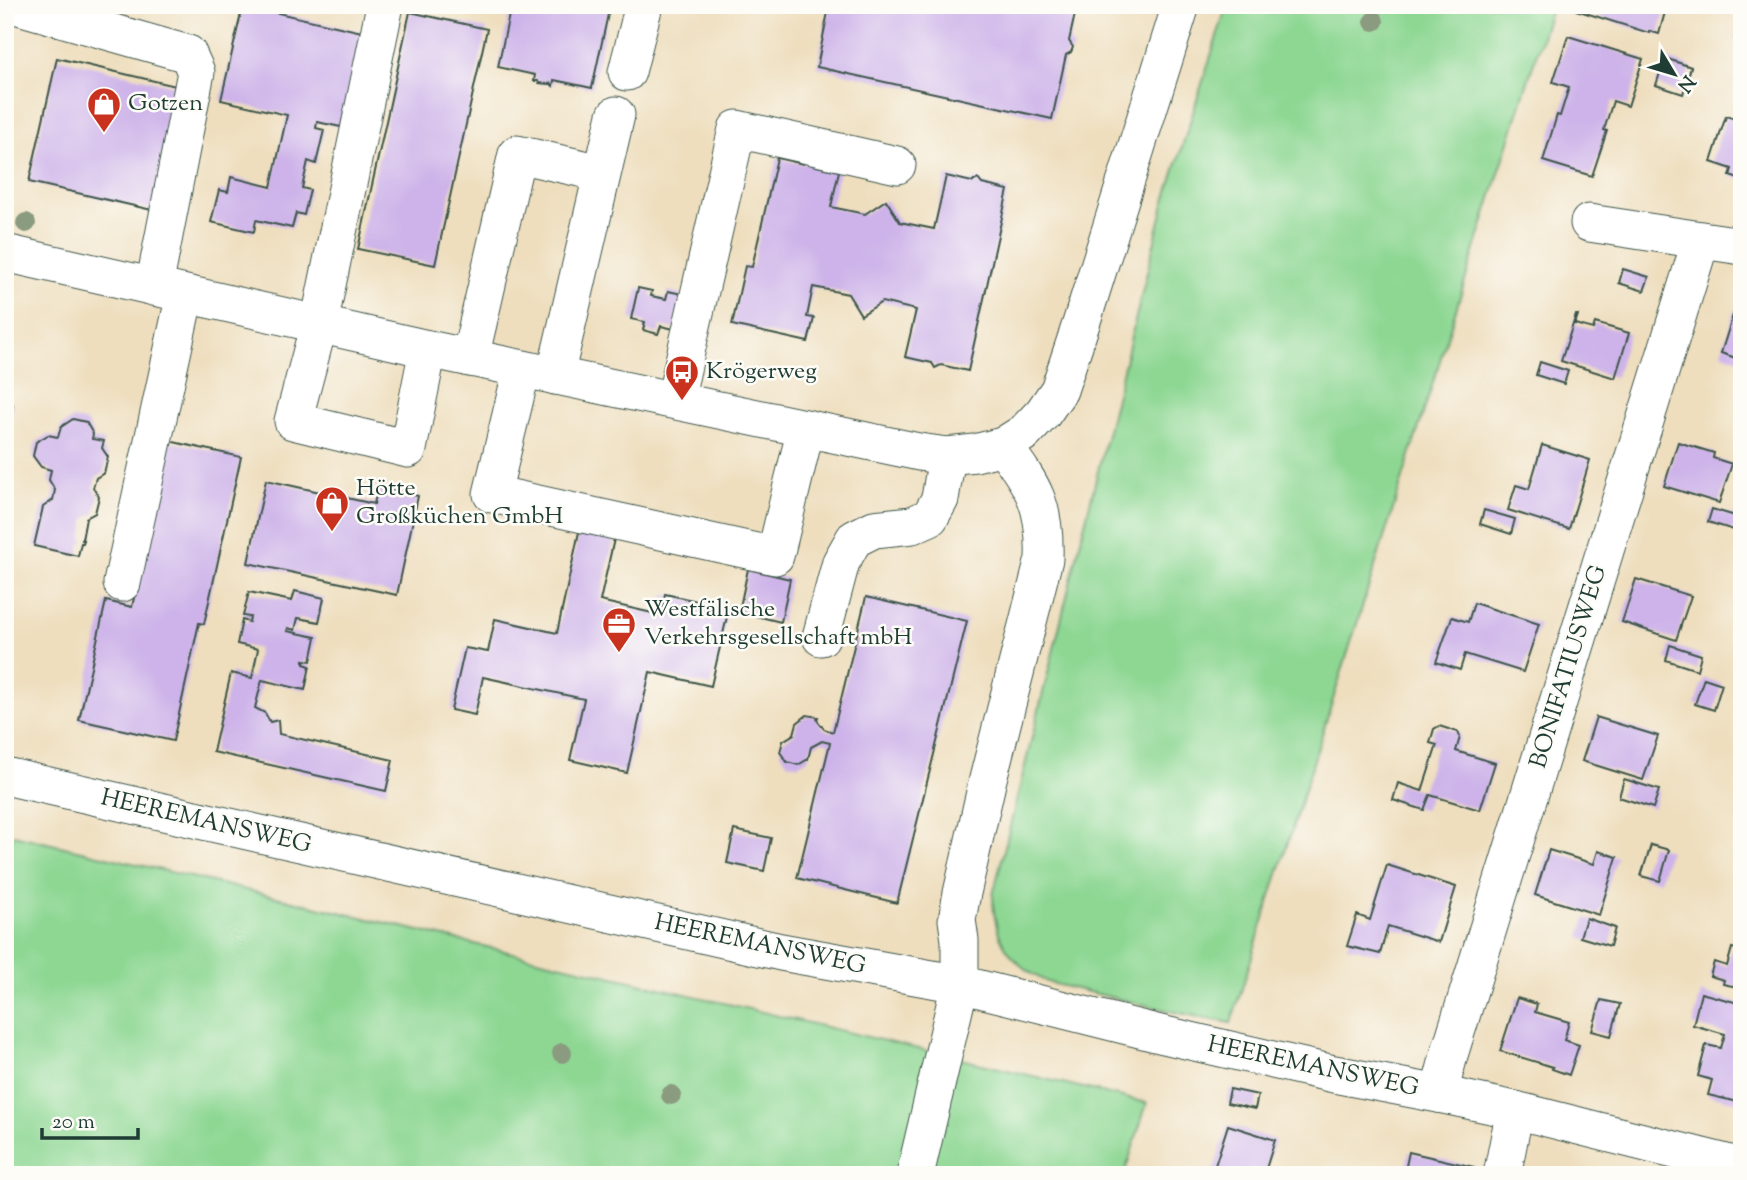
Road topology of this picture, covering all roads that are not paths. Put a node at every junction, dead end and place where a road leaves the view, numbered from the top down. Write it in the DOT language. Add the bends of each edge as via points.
graph roads {
  1 [pos="14,5"];
  2 [pos="385,5"];
  3 [pos="643,5"];
  4 [pos="1181,5"];
  5 [pos="5,30"];
  6 [pos="627,72"];
  7 [pos="616,115"];
  8 [pos="897,165"];
  9 [pos="602,173"];
  10 [pos="1589,223"];
  11 [pos="1701,240"];
  12 [pos="1742,246"];
  13 [pos="5,253"];
  14 [pos="170,290"];
  15 [pos="319,324"];
  16 [pos="428,349"];
  17 [pos="470,358"];
  18 [pos="538,373"];
  19 [pos="675,400"];
  20 [pos="806,428"];
  21 [pos="1003,446"];
  22 [pos="947,456"];
  23 [pos="122,583"];
  24 [pos="821,636"];
  25 [pos="5,776"];
  26 [pos="960,984"];
  27 [pos="1438,1094"];
  28 [pos="1515,1110"];
  29 [pos="1742,1167"];
  30 [pos="915,1175"];
  31 [pos="1502,1175"];
  1 -- 5 [label="street"];
  1 -- 14 [label="street" via="188,54 196,72"];
  2 -- 15 [label="street"];
  3 -- 6 [label="street"];
  4 -- 21 [label="street" via="1059,390 1025,432"];
  7 -- 9 [label="street"];
  8 -- 19 [label="street" via="737,129"];
  9 -- 17 [label="street" via="517,154"];
  9 -- 18 [label="street"];
  10 -- 11 [label="street"];
  11 -- 12 [label="street"];
  11 -- 27 [label="street, BONIFATIUSWEG"];
  13 -- 14 [label="street"];
  14 -- 15 [label="street"];
  14 -- 23 [label="street"];
  15 -- 16 [label="street"];
  15 -- 16 [label="street" via="293,421 408,449"];
  16 -- 17 [label="street"];
  17 -- 18 [label="street"];
  18 -- 19 [label="street"];
  18 -- 20 [label="street" via="492,494 775,556"];
  19 -- 20 [label="street"];
  20 -- 22 [label="street"];
  21 -- 22 [label="street"];
  21 -- 26 [label="street" via="1036,494 1045,536 1044,559 962,892 957,920"];
  22 -- 24 [label="street" via="940,499 930,517 912,525 874,529 854,539 841,562"];
  25 -- 26 [label="street, HEEREMANSWEG" via="780,953"];
  26 -- 27 [label="street, HEEREMANSWEG" via="1307,1068"];
  26 -- 30 [label="street"];
  27 -- 28 [label="street, HEEREMANSWEG"];
  28 -- 29 [label="street, HEEREMANSWEG"];
  28 -- 31 [label="street"];
}
